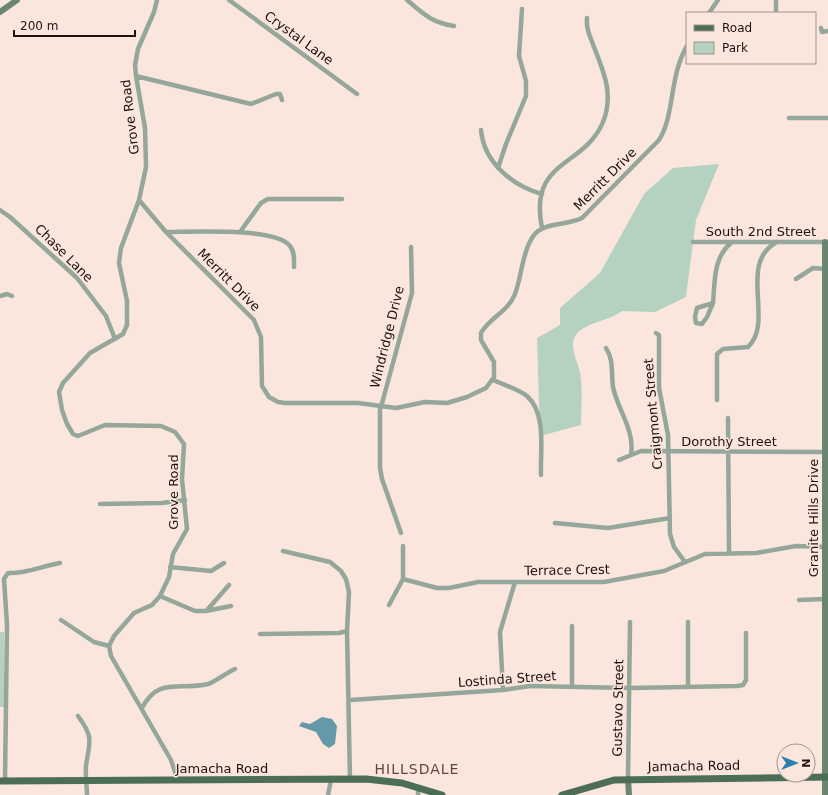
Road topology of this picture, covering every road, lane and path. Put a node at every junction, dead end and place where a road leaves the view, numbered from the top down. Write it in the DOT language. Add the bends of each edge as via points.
graph roads {
  1 [pos="17,0"];
  2 [pos="157,0"];
  3 [pos="229,0"];
  4 [pos="407,0"];
  5 [pos="718,0"];
  6 [pos="776,0"];
  7 [pos="713,8"];
  8 [pos="522,9"];
  9 [pos="0,12"];
  10 [pos="710,12"];
  11 [pos="715,12"];
  12 [pos="776,12"];
  13 [pos="587,18"];
  14 [pos="454,26"];
  15 [pos="821,28"];
  16 [pos="828,31"];
  17 [pos="686,48"];
  18 [pos="136,76"];
  19 [pos="357,94"];
  20 [pos="282,100"];
  21 [pos="789,118"];
  22 [pos="828,118"];
  23 [pos="481,130"];
  24 [pos="498,168"];
  25 [pos="542,194"];
  26 [pos="342,199"];
  27 [pos="139,200"];
  28 [pos="0,210"];
  29 [pos="542,228"];
  30 [pos="166,232"];
  31 [pos="240,232"];
  32 [pos="693,242"];
  33 [pos="732,242"];
  34 [pos="777,242"];
  35 [pos="826,242"];
  36 [pos="411,247"];
  37 [pos="294,267"];
  38 [pos="824,269"];
  39 [pos="796,279"];
  40 [pos="0,296"];
  41 [pos="12,296"];
  42 [pos="713,303"];
  43 [pos="656,333"];
  44 [pos="115,339"];
  45 [pos="606,348"];
  46 [pos="493,380"];
  47 [pos="717,400"];
  48 [pos="381,407"];
  49 [pos="728,418"];
  50 [pos="669,452"];
  51 [pos="728,452"];
  52 [pos="826,452"];
  53 [pos="631,456"];
  54 [pos="619,460"];
  55 [pos="541,475"];
  56 [pos="185,500"];
  57 [pos="100,504"];
  58 [pos="670,518"];
  59 [pos="555,523"];
  60 [pos="401,533"];
  61 [pos="403,546"];
  62 [pos="826,547"];
  63 [pos="283,551"];
  64 [pos="729,553"];
  65 [pos="685,562"];
  66 [pos="60,563"];
  67 [pos="224,563"];
  68 [pos="170,567"];
  69 [pos="403,579"];
  70 [pos="515,582"];
  71 [pos="229,585"];
  72 [pos="160,596"];
  73 [pos="824,599"];
  74 [pos="799,600"];
  75 [pos="390,605"];
  76 [pos="232,606"];
  77 [pos="206,611"];
  78 [pos="826,616"];
  79 [pos="61,620"];
  80 [pos="630,622"];
  81 [pos="688,622"];
  82 [pos="572,626"];
  83 [pos="347,631"];
  84 [pos="746,633"];
  85 [pos="260,634"];
  86 [pos="109,646"];
  87 [pos="235,669"];
  88 [pos="572,687"];
  89 [pos="688,687"];
  90 [pos="630,688"];
  91 [pos="503,690"];
  92 [pos="350,700"];
  93 [pos="142,708"];
  94 [pos="78,716"];
  95 [pos="826,777"];
  96 [pos="628,779"];
  97 [pos="331,780"];
  98 [pos="350,780"];
  99 [pos="3,781"];
  100 [pos="87,781"];
  101 [pos="178,781"];
  102 [pos="418,792"];
  103 [pos="87,795"];
  104 [pos="328,795"];
  105 [pos="442,795"];
  106 [pos="562,795"];
  107 [pos="629,795"];
  108 [pos="825,795"];
  1 -- 9 [label="street"];
  2 -- 18 [label="street, Grove Road" via="138,50"];
  3 -- 19 [label="street, Crystal Lane"];
  4 -- 14 [label="street" via="439,23"];
  5 -- 7 [label="street"];
  6 -- 12 [label="street"];
  7 -- 10 [label="street"];
  7 -- 11 [label="street"];
  8 -- 24 [label="street" via="519,56 526,81 526,96"];
  13 -- 25 [label="street" via="586,27 607,84 606,115 595,137 559,166 550,176"];
  15 -- 16 [label="street" via="822,32"];
  17 -- 29 [label="street, Merritt Drive" via="674,76 666,126 659,140 582,218 576,222"];
  18 -- 20 [label="street" via="251,104 276,94 280,94"];
  18 -- 27 [label="street, Grove Road" via="146,142 146,167"];
  21 -- 22 [label="street"];
  23 -- 24 [label="street" via="482,143"];
  24 -- 25 [label="street" via="514,182"];
  25 -- 29 [label="street"];
  26 -- 31 [label="street" via="268,199 261,203"];
  27 -- 30 [label="street, Merritt Drive"];
  27 -- 44 [label="street, Grove Road" via="121,248 119,263 127,301 127,325 124,332"];
  28 -- 44 [label="street, Chase Lane" via="26,230 78,278 106,316"];
  29 -- 46 [label="street" via="529,243 521,276 511,301 481,333 481,340 494,362"];
  30 -- 31 [label="street"];
  30 -- 48 [label="street, Merritt Drive" via="254,320 261,337 262,386 269,397 285,403 358,403"];
  31 -- 37 [label="street" via="267,234 286,242 293,251"];
  32 -- 33 [label="street, South 2nd Street"];
  33 -- 34 [label="street, South 2nd Street"];
  33 -- 42 [label="street" via="717,262"];
  34 -- 35 [label="street, South 2nd Street"];
  34 -- 47 [label="street" via="766,250 758,268 757,333 754,341 744,349 723,349 717,354"];
  35 -- 38 [label="street, Granite Hills Drive"];
  36 -- 48 [label="street, Windridge Drive" via="412,293"];
  38 -- 39 [label="street" via="813,268"];
  38 -- 52 [label="street, Granite Hills Drive"];
  40 -- 41 [label="street"];
  42 -- 42 [label="street" via="697,308 696,323 702,324"];
  43 -- 50 [label="street, Craigmont Street" via="659,335 660,396 667,422"];
  44 -- 56 [label="street, Grove Road" via="90,353 62,384 59,392 67,424 73,434 78,436 106,425 161,426 175,432 184,444 182,479"];
  45 -- 53 [label="street" via="611,356 616,396 631,436"];
  46 -- 48 [label="street, Merritt Drive" via="486,388 475,394 447,403 425,402 396,408"];
  46 -- 55 [label="street" via="528,397 537,409 540,422"];
  48 -- 60 [label="street, Windridge Drive" via="380,468"];
  49 -- 51 [label="street"];
  50 -- 51 [label="street, Dorothy Street"];
  50 -- 53 [label="street, Dorothy Street" via="641,451"];
  50 -- 58 [label="street, Craigmont Street"];
  51 -- 52 [label="street, Dorothy Street"];
  51 -- 64 [label="street"];
  52 -- 62 [label="street, Granite Hills Drive"];
  53 -- 54 [label="street, Dorothy Street"];
  56 -- 57 [label="street"];
  56 -- 68 [label="street, Grove Road" via="187,529 173,554"];
  58 -- 59 [label="street" via="608,528"];
  58 -- 65 [label="street, Craigmont Street" via="672,541"];
  61 -- 69 [label="street"];
  62 -- 64 [label="street, Terrace Crest" via="796,546 756,553"];
  62 -- 73 [label="street, Granite Hills Drive"];
  63 -- 83 [label="street" via="330,562 341,570 346,579 348,592"];
  64 -- 65 [label="street, Terrace Crest" via="705,554"];
  65 -- 70 [label="street, Terrace Crest" via="664,571 604,582"];
  66 -- 99 [label="street" via="39,567 24,574 8,573 4,579 7,625"];
  67 -- 68 [label="street" via="216,570"];
  68 -- 72 [label="street, Grove Road" via="166,586"];
  69 -- 70 [label="street, Terrace Crest" via="443,588 478,582"];
  69 -- 75 [label="street"];
  70 -- 91 [label="street" via="500,632"];
  71 -- 77 [label="street"];
  72 -- 77 [label="street" via="195,611"];
  72 -- 86 [label="street, Grove Road" via="152,605 134,613 114,636"];
  73 -- 74 [label="street"];
  73 -- 78 [label="street, Granite Hills Drive"];
  76 -- 77 [label="street"];
  78 -- 95 [label="street, Granite Hills Drive"];
  79 -- 86 [label="street" via="94,642"];
  80 -- 90 [label="street, Gustavo Street"];
  81 -- 89 [label="street"];
  82 -- 88 [label="street"];
  83 -- 85 [label="street"];
  83 -- 92 [label="street"];
  84 -- 89 [label="street, Lostinda Street" via="746,680 743,685"];
  86 -- 93 [label="street" via="111,656"];
  87 -- 93 [label="street" via="210,684 196,687 172,686 148,695"];
  88 -- 90 [label="street, Lostinda Street"];
  88 -- 91 [label="street, Lostinda Street" via="530,686"];
  89 -- 90 [label="street, Lostinda Street"];
  90 -- 96 [label="street, Gustavo Street"];
  91 -- 92 [label="street, Lostinda Street"];
  92 -- 98 [label="street"];
  93 -- 101 [label="street" via="171,760"];
  94 -- 100 [label="street" via="89,734 91,745 86,767"];
  95 -- 96 [label="main road, Jamacha Road"];
  95 -- 108 [label="street, Granite Hills Drive"];
  96 -- 106 [label="main road, Jamacha Road" via="598,783"];
  96 -- 107 [label="street, Gustavo Street"];
  97 -- 98 [label="main road, Jamacha Road"];
  97 -- 101 [label="main road, Jamacha Road"];
  97 -- 104 [label="street"];
  98 -- 102 [label="main road, Jamacha Road" via="402,784"];
  99 -- 100 [label="main road, Jamacha Road"];
  100 -- 101 [label="main road, Jamacha Road"];
  100 -- 103 [label="street"];
  102 -- 105 [label="main road, Jamacha Road"];
}
